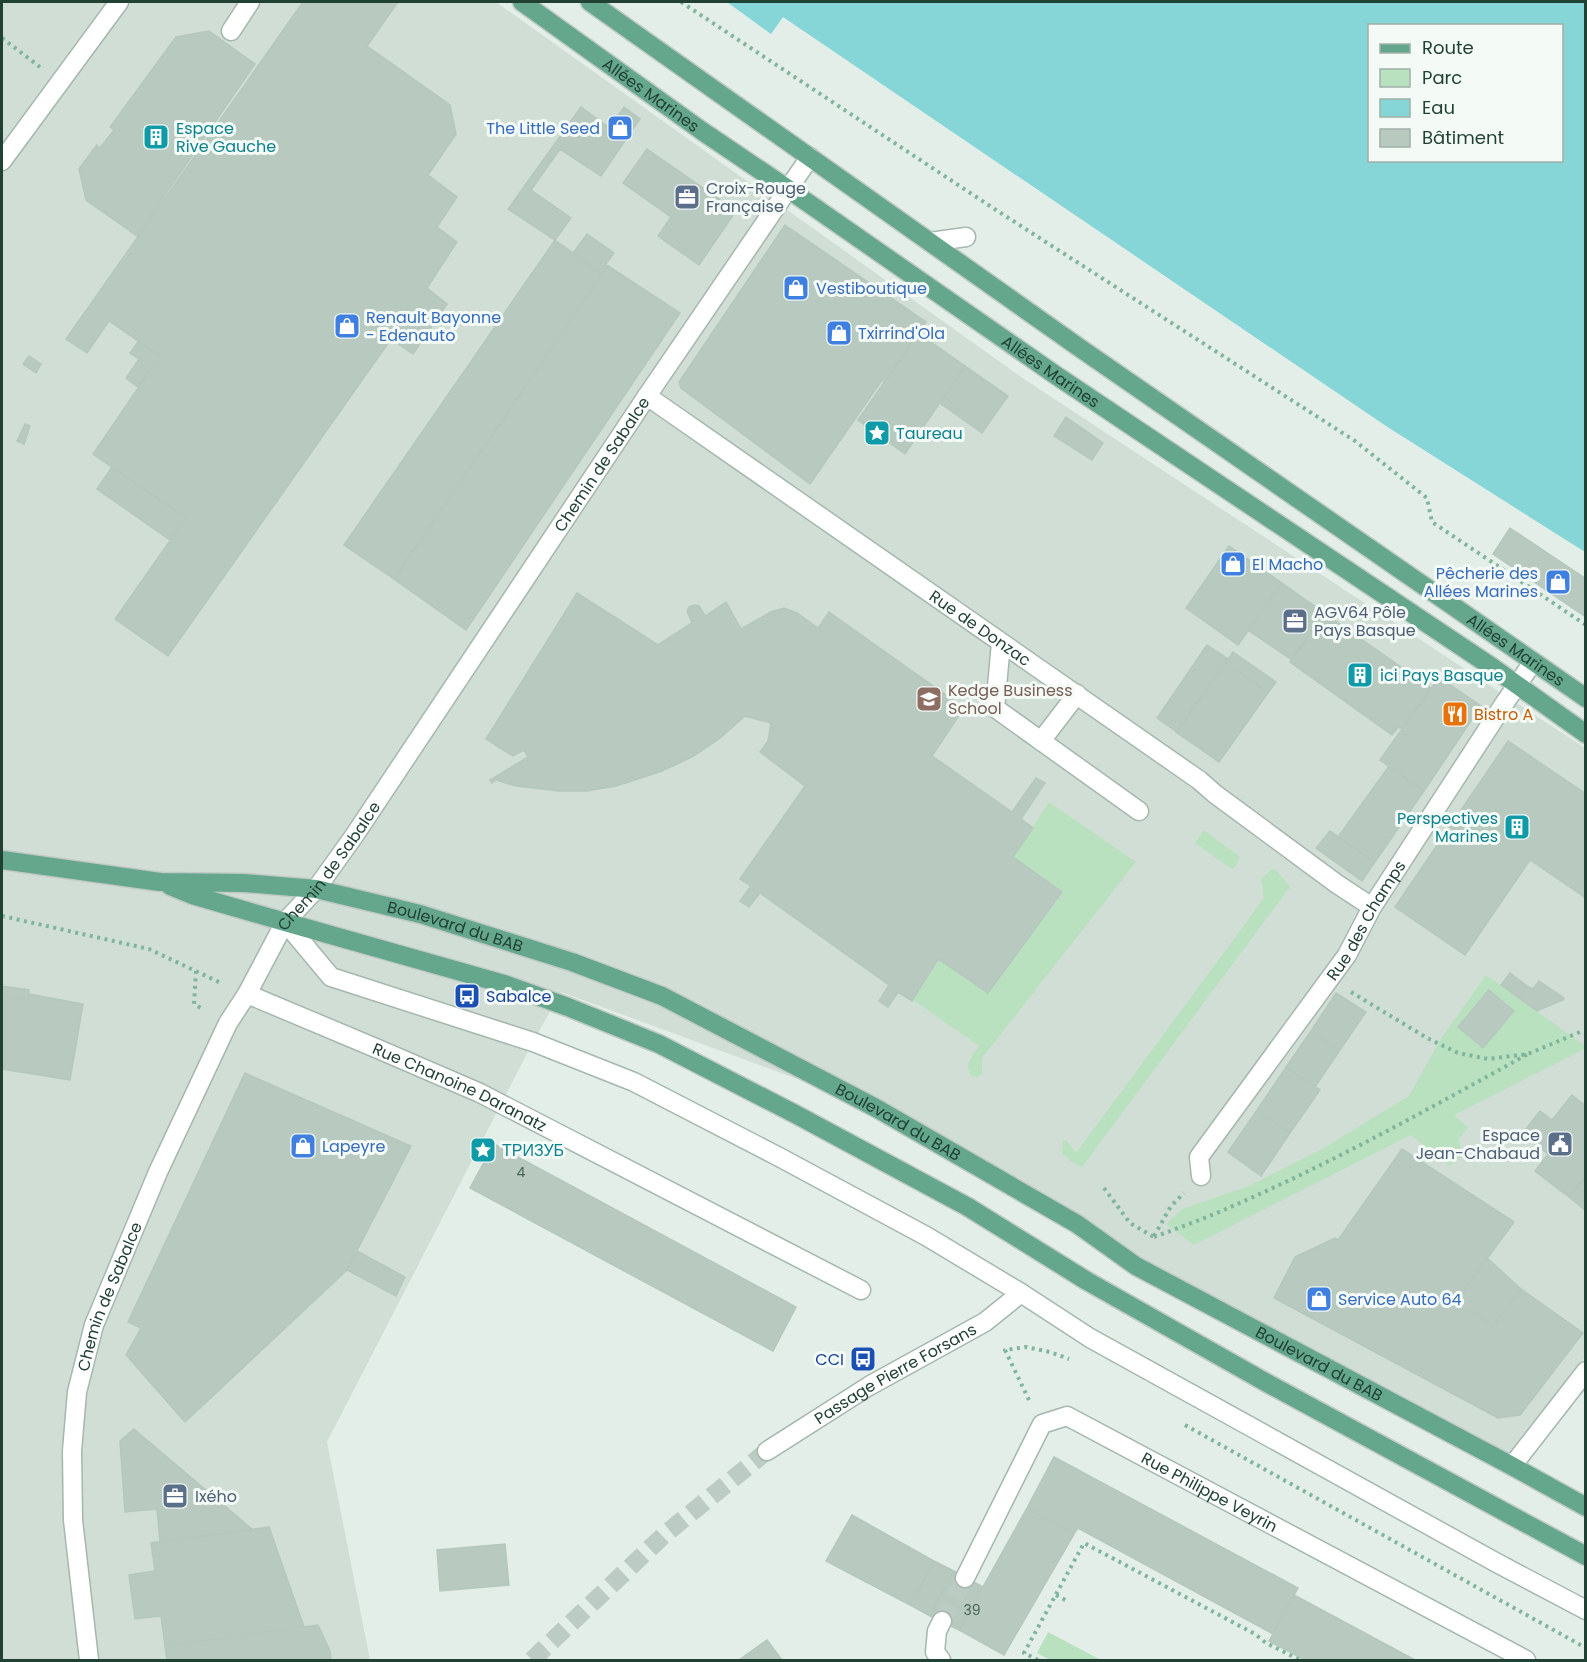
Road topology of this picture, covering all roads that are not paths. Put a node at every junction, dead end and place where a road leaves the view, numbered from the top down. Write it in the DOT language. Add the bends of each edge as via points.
graph roads {
  1 [pos="119,2"];
  2 [pos="250,2"];
  3 [pos="522,2"];
  4 [pos="590,2"];
  5 [pos="231,31"];
  6 [pos="810,157"];
  7 [pos="2,161"];
  8 [pos="788,189"];
  9 [pos="966,237"];
  10 [pos="930,242"];
  11 [pos="647,396"];
  12 [pos="1001,643"];
  13 [pos="1533,662"];
  14 [pos="1517,684"];
  15 [pos="1077,694"];
  16 [pos="1586,698"];
  17 [pos="1586,734"];
  18 [pos="1041,741"];
  19 [pos="1139,811"];
  20 [pos="2,860"];
  21 [pos="160,882"];
  22 [pos="316,889"];
  23 [pos="1372,907"];
  24 [pos="285,922"];
  25 [pos="246,994"];
  26 [pos="1201,1176"];
  27 [pos="861,1290"];
  28 [pos="1021,1293"];
  29 [pos="1586,1371"];
  30 [pos="767,1450"];
  31 [pos="1512,1466"];
  32 [pos="1586,1507"];
  33 [pos="1586,1556"];
  34 [pos="965,1578"];
  35 [pos="1586,1610"];
  36 [pos="942,1621"];
  37 [pos="938,1656"];
  38 [pos="89,1660"];
  39 [pos="1526,1660"];
  1 -- 7 [label="street"];
  2 -- 5 [label="street"];
  3 -- 8 [label="main road, Allées Marines"];
  4 -- 6 [label="main road, Allées Marines"];
  6 -- 8 [label="street, Chemin de Sabalce"];
  6 -- 10 [label="main road, Allées Marines"];
  8 -- 11 [label="street, Chemin de Sabalce"];
  8 -- 14 [label="main road, Allées Marines" via="1057,376"];
  9 -- 10 [label="street"];
  10 -- 13 [label="main road, Allées Marines"];
  11 -- 12 [label="street, Rue de Donzac"];
  11 -- 22 [label="street, Chemin de Sabalce"];
  12 -- 15 [label="street, Rue de Donzac"];
  12 -- 18 [label="street" via="995,708"];
  13 -- 14 [label="street, Rue des Champs"];
  13 -- 16 [label="main road, Allées Marines"];
  14 -- 17 [label="main road, Allées Marines"];
  14 -- 23 [label="street, Rue des Champs"];
  15 -- 18 [label="street"];
  15 -- 23 [label="street, Rue de Donzac"];
  18 -- 19 [label="street"];
  20 -- 21 [label="main road, Boulevard du BAB"];
  21 -- 22 [label="main road, Boulevard du BAB"];
  21 -- 24 [label="main road, Boulevard du BAB"];
  22 -- 24 [label="street, Chemin de Sabalce"];
  22 -- 31 [label="main road, Boulevard du BAB" via="431,918 572,962 662,996 886,1114 1077,1224 1136,1266"];
  23 -- 26 [label="street, Rue des Champs" via="1347,955 1199,1157"];
  24 -- 25 [label="street, Chemin de Sabalce"];
  24 -- 28 [label="street" via="331,977 533,1042 634,1082 926,1236"];
  24 -- 33 [label="main road, Boulevard du BAB" via="504,984 659,1044 968,1208 1267,1383"];
  25 -- 27 [label="street, Rue Chanoine Daranatz" via="480,1093"];
  25 -- 38 [label="street, Chemin de Sabalce" via="228,1023 158,1172 94,1325 77,1392 72,1520"];
  28 -- 30 [label="street, Passage Pierre Forsans" via="985,1322 869,1386"];
  28 -- 35 [label="street" via="1090,1338"];
  29 -- 31 [label="street"];
  31 -- 32 [label="main road, Boulevard du BAB"];
  34 -- 39 [label="street, Rue Philippe Veyrin" via="1042,1424 1067,1416"];
  36 -- 37 [label="street" via="937,1631"];
}
